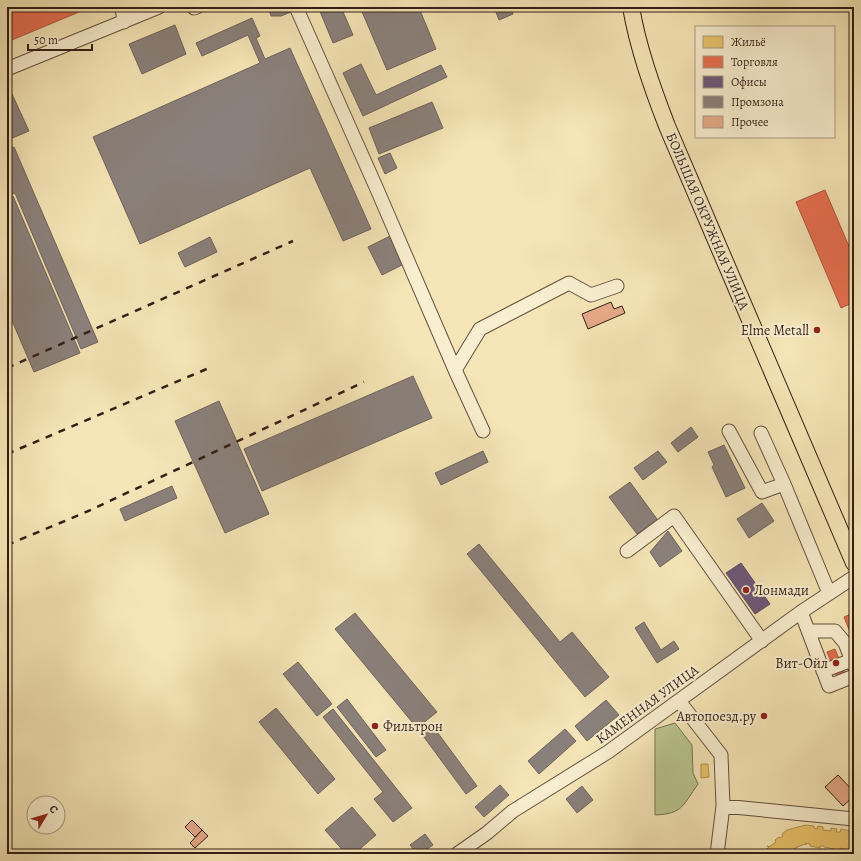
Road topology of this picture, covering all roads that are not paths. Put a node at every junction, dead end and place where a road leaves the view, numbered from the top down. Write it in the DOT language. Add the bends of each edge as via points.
graph roads {
  1 [pos="122,7"];
  2 [pos="159,7"];
  3 [pos="296,7"];
  4 [pos="631,7"];
  5 [pos="124,22"];
  6 [pos="7,69"];
  7 [pos="617,286"];
  8 [pos="454,370"];
  9 [pos="483,431"];
  10 [pos="729,431"];
  11 [pos="761,433"];
  12 [pos="784,484"];
  13 [pos="627,551"];
  14 [pos="854,563"];
  15 [pos="854,577"];
  16 [pos="829,593"];
  17 [pos="801,612"];
  18 [pos="808,631"];
  19 [pos="762,641"];
  20 [pos="853,663"];
  21 [pos="823,670"];
  22 [pos="854,676"];
  23 [pos="679,701"];
  24 [pos="723,806"];
  25 [pos="854,819"];
  26 [pos="457,854"];
  27 [pos="717,854"];
  1 -- 5 [label="street"];
  2 -- 5 [label="street"];
  3 -- 8 [label="street"];
  4 -- 14 [label="main road, БОЛЬШАЯ ОКРУЖНАЯ УЛИЦА" via="647,72 667,126"];
  5 -- 6 [label="street"];
  7 -- 8 [label="street" via="591,295 569,283 493,322 480,329"];
  8 -- 9 [label="street"];
  10 -- 12 [label="street" via="762,492"];
  11 -- 12 [label="street"];
  12 -- 16 [label="street"];
  13 -- 19 [label="street" via="674,516"];
  15 -- 16 [label="street, КАМЕННАЯ УЛИЦА"];
  16 -- 17 [label="street, КАМЕННАЯ УЛИЦА"];
  17 -- 18 [label="street"];
  17 -- 19 [label="street, КАМЕННАЯ УЛИЦА"];
  18 -- 20 [label="street" via="835,630 845,643"];
  18 -- 21 [label="street"];
  19 -- 23 [label="street, КАМЕННАЯ УЛИЦА"];
  20 -- 21 [label="street"];
  21 -- 22 [label="street" via="829,686"];
  23 -- 24 [label="street" via="721,755"];
  23 -- 26 [label="street, КАМЕННАЯ УЛИЦА" via="608,752 513,811"];
  24 -- 25 [label="street"];
  24 -- 27 [label="street"];
}
